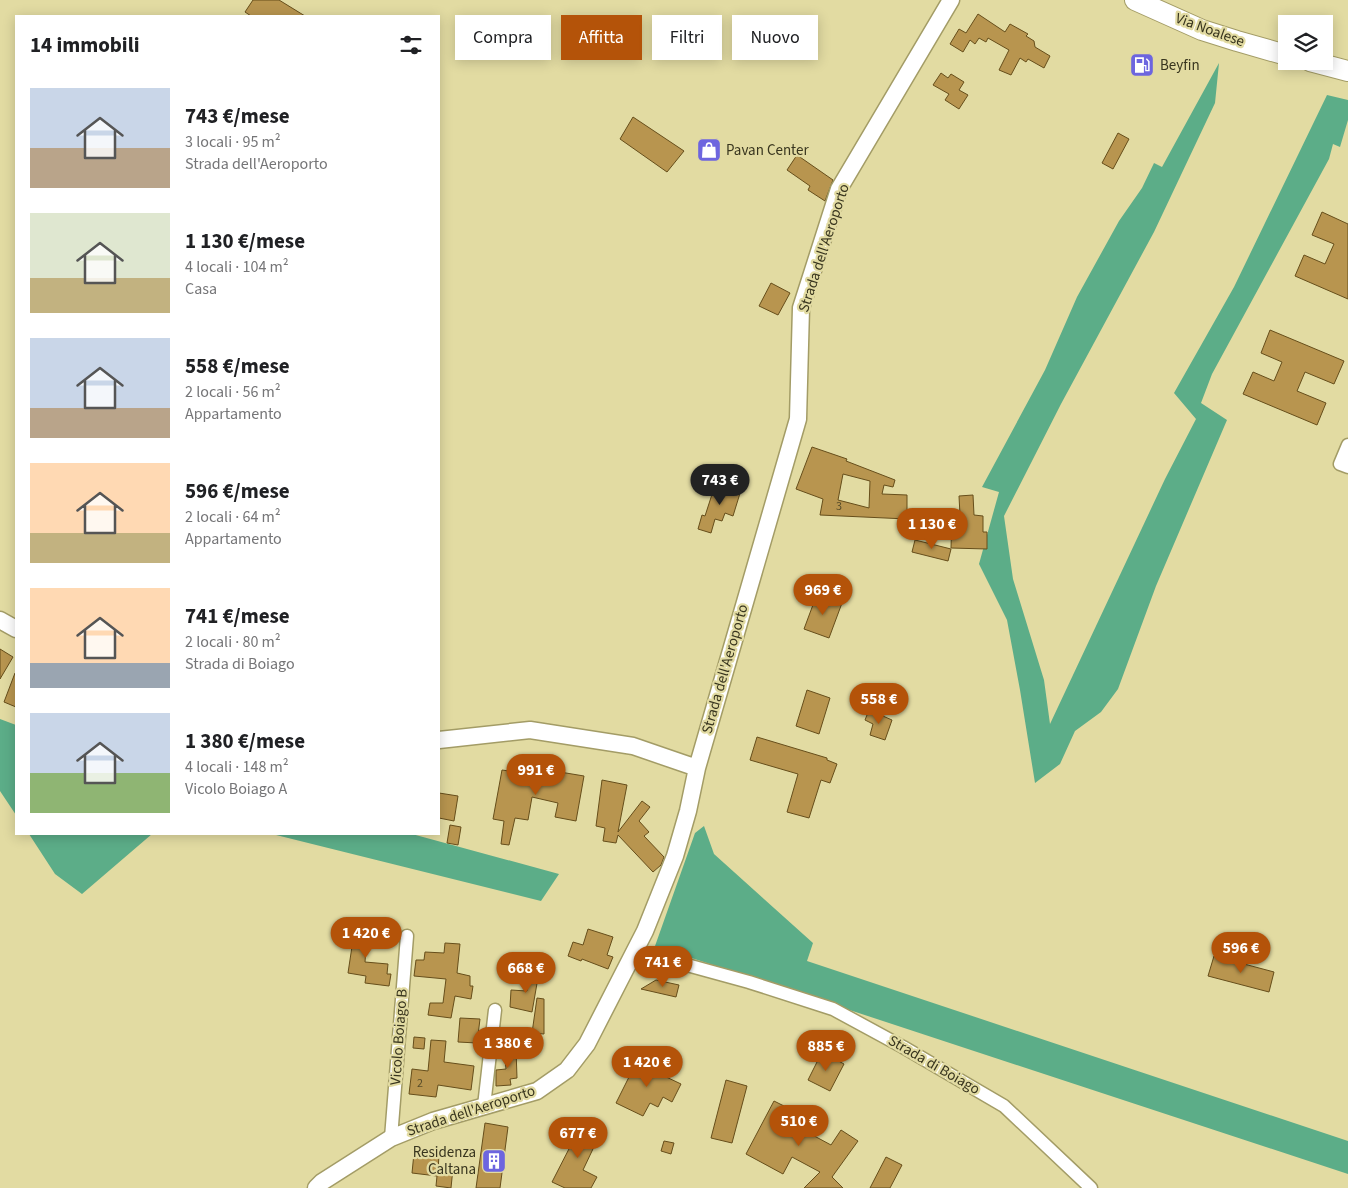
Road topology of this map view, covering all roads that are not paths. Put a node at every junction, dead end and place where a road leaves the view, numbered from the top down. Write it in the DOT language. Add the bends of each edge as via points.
graph roads {
  1 [pos="951,0"];
  2 [pos="1135,0"];
  3 [pos="1278,53"];
  4 [pos="1333,67"];
  5 [pos="1348,71"];
  6 [pos="1348,445"];
  7 [pos="1348,468"];
  8 [pos="0,620"];
  9 [pos="15,628"];
  10 [pos="440,740"];
  11 [pos="697,768"];
  12 [pos="407,936"];
  13 [pos="636,951"];
  14 [pos="495,1010"];
  15 [pos="484,1106"];
  16 [pos="392,1138"];
  17 [pos="316,1188"];
  18 [pos="1091,1188"];
  1 -- 11 [label="street, Strada dell'Aeroporto" via="839,189 801,308 798,419"];
  2 -- 3 [label="main road, Via Noalese" via="1202,30"];
  4 -- 5 [label="main road"];
  6 -- 7 [label="street" via="1340,464"];
  8 -- 9 [label="street"];
  10 -- 11 [label="street" via="530,730 633,746"];
  11 -- 13 [label="street, Strada dell'Aeroporto" via="675,856"];
  12 -- 16 [label="street, Vicolo Boiago B"];
  13 -- 15 [label="street, Strada dell'Aeroporto" via="587,1044 567,1070 537,1092"];
  13 -- 18 [label="street, Strada di Boiago" via="833,1009 1004,1106"];
  14 -- 15 [label="street"];
  15 -- 16 [label="street, Strada dell'Aeroporto" via="433,1121"];
  16 -- 17 [label="street, Strada dell'Aeroporto"];
}
